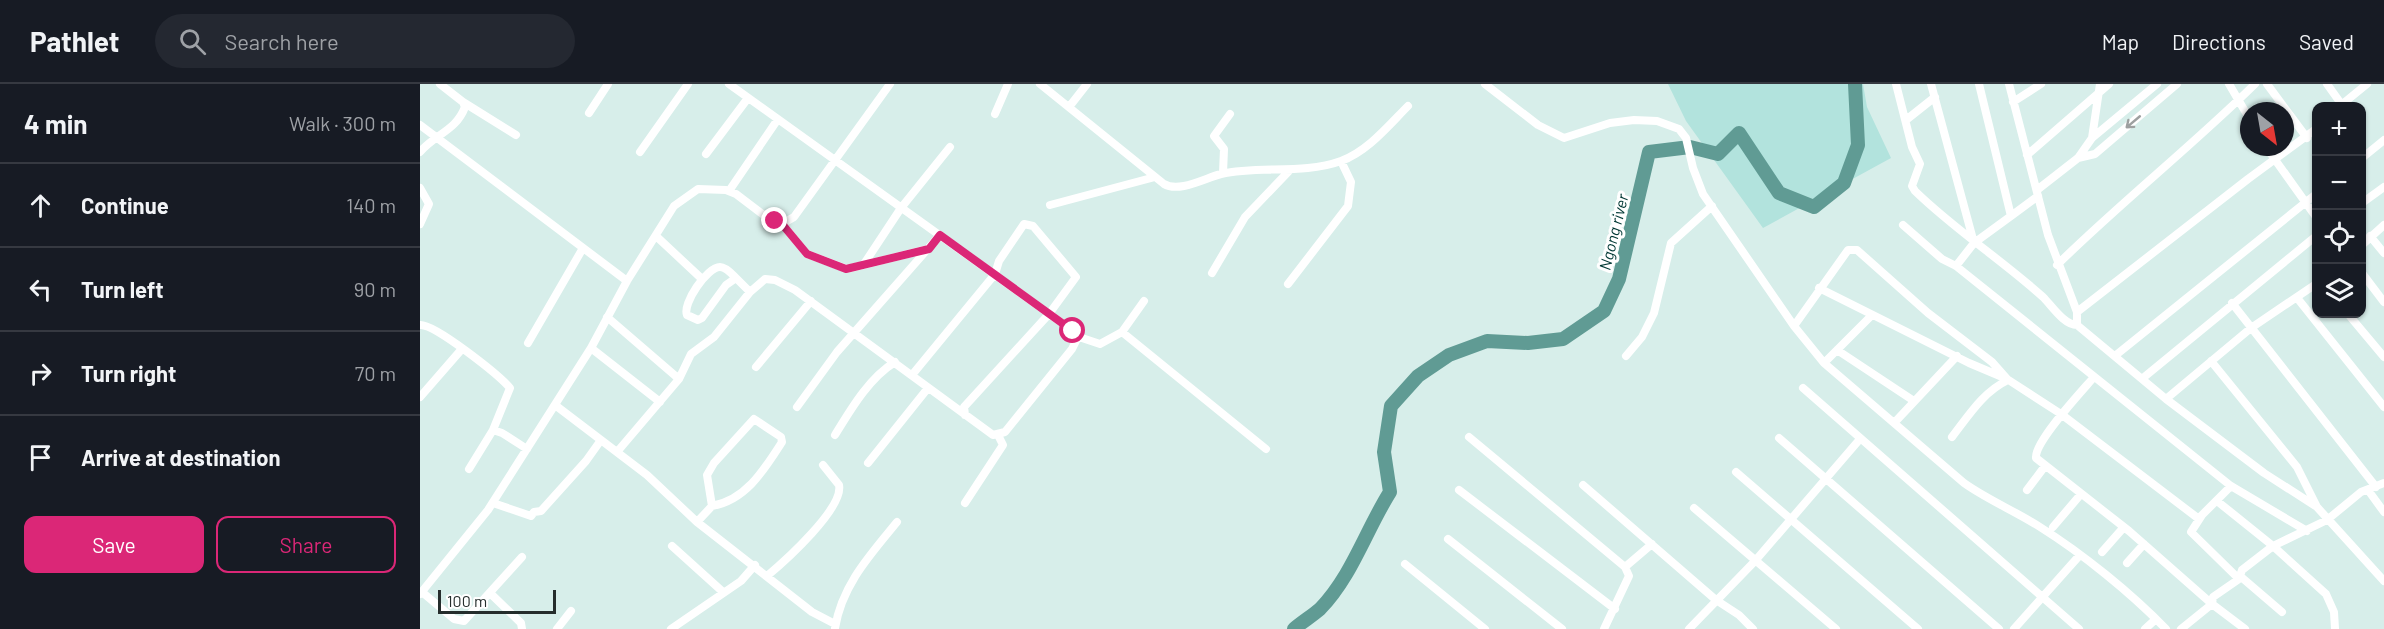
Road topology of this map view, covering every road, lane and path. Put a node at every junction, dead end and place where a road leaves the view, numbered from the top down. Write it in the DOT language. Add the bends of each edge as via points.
graph roads {
  1 [pos="440,84"];
  2 [pos="608,84"];
  3 [pos="688,84"];
  4 [pos="729,84"];
  5 [pos="890,84"];
  6 [pos="1008,84"];
  7 [pos="1040,84"];
  8 [pos="1087,84"];
  9 [pos="1485,84"];
  10 [pos="1896,84"];
  11 [pos="1931,84"];
  12 [pos="1979,84"];
  13 [pos="2009,84"];
  14 [pos="2042,84"];
  15 [pos="2100,84"];
  16 [pos="2109,84"];
  17 [pos="2157,84"];
  18 [pos="2177,84"];
  19 [pos="2229,84"];
  20 [pos="2255,84"];
  21 [pos="2267,84"];
  22 [pos="2327,84"];
  23 [pos="2367,84"];
  24 [pos="2098,94"];
  25 [pos="1935,97"];
  26 [pos="748,98"];
  27 [pos="2239,100"];
  28 [pos="463,102"];
  29 [pos="2013,102"];
  30 [pos="2338,102"];
  31 [pos="2346,102"];
  32 [pos="1408,106"];
  33 [pos="1069,107"];
  34 [pos="588,113"];
  35 [pos="995,114"];
  36 [pos="1230,114"];
  37 [pos="778,119"];
  38 [pos="1906,120"];
  39 [pos="420,125"];
  40 [pos="2312,133"];
  41 [pos="516,135"];
  42 [pos="437,137"];
  43 [pos="2092,138"];
  44 [pos="2307,138"];
  45 [pos="2384,140"];
  46 [pos="950,147"];
  47 [pos="420,152"];
  48 [pos="640,152"];
  49 [pos="706,154"];
  50 [pos="2027,155"];
  51 [pos="2271,156"];
  52 [pos="2364,156"];
  53 [pos="2079,158"];
  54 [pos="834,159"];
  55 [pos="2274,161"];
  56 [pos="1341,162"];
  57 [pos="1290,170"];
  58 [pos="1223,173"];
  59 [pos="1155,177"];
  60 [pos="2384,187"];
  61 [pos="420,188"];
  62 [pos="729,191"];
  63 [pos="2038,193"];
  64 [pos="2312,197"];
  65 [pos="2366,200"];
  66 [pos="2305,203"];
  67 [pos="1050,205"];
  68 [pos="1712,206"];
  69 [pos="901,208"];
  70 [pos="2312,212"];
  71 [pos="2011,216"];
  72 [pos="420,224"];
  73 [pos="782,224"];
  74 [pos="1903,225"];
  75 [pos="2384,225"];
  76 [pos="940,235"];
  77 [pos="656,236"];
  78 [pos="2370,236"];
  79 [pos="2312,239"];
  80 [pos="2366,240"];
  81 [pos="1974,243"];
  82 [pos="583,248"];
  83 [pos="929,249"];
  84 [pos="2384,253"];
  85 [pos="864,264"];
  86 [pos="1956,266"];
  87 [pos="2057,266"];
  88 [pos="1212,273"];
  89 [pos="994,274"];
  90 [pos="736,278"];
  91 [pos="702,279"];
  92 [pos="2366,279"];
  93 [pos="627,281"];
  94 [pos="1288,284"];
  95 [pos="2312,287"];
  96 [pos="1819,288"];
  97 [pos="750,292"];
  98 [pos="2298,299"];
  99 [pos="1144,301"];
  100 [pos="811,302"];
  101 [pos="2384,302"];
  102 [pos="2232,303"];
  103 [pos="2077,312"];
  104 [pos="1049,314"];
  105 [pos="1872,315"];
  106 [pos="608,317"];
  107 [pos="2351,318"];
  108 [pos="420,325"];
  109 [pos="2077,325"];
  110 [pos="1794,326"];
  111 [pos="2251,328"];
  112 [pos="1122,332"];
  113 [pos="854,334"];
  114 [pos="1076,336"];
  115 [pos="528,343"];
  116 [pos="591,348"];
  117 [pos="461,350"];
  118 [pos="1837,350"];
  119 [pos="2116,355"];
  120 [pos="1626,356"];
  121 [pos="1957,356"];
  122 [pos="2384,357"];
  123 [pos="2211,361"];
  124 [pos="895,362"];
  125 [pos="1824,363"];
  126 [pos="756,367"];
  127 [pos="912,375"];
  128 [pos="2094,377"];
  129 [pos="2143,378"];
  130 [pos="679,379"];
  131 [pos="2008,379"];
  132 [pos="928,388"];
  133 [pos="1803,388"];
  134 [pos="420,397"];
  135 [pos="2166,399"];
  136 [pos="1914,401"];
  137 [pos="660,402"];
  138 [pos="555,405"];
  139 [pos="797,407"];
  140 [pos="2384,407"];
  141 [pos="2061,414"];
  142 [pos="965,415"];
  143 [pos="1895,422"];
  144 [pos="493,430"];
  145 [pos="835,435"];
  146 [pos="998,435"];
  147 [pos="1469,437"];
  148 [pos="1952,437"];
  149 [pos="1779,438"];
  150 [pos="1860,439"];
  151 [pos="601,440"];
  152 [pos="527,449"];
  153 [pos="1266,449"];
  154 [pos="617,452"];
  155 [pos="868,463"];
  156 [pos="823,465"];
  157 [pos="2045,466"];
  158 [pos="470,469"];
  159 [pos="1736,472"];
  160 [pos="1825,479"];
  161 [pos="2384,483"];
  162 [pos="1583,485"];
  163 [pos="2231,486"];
  164 [pos="2372,488"];
  165 [pos="1459,490"];
  166 [pos="2027,490"];
  167 [pos="2081,494"];
  168 [pos="2217,501"];
  169 [pos="493,503"];
  170 [pos="964,503"];
  171 [pos="712,506"];
  172 [pos="2317,507"];
  173 [pos="1694,508"];
  174 [pos="2384,512"];
  175 [pos="1792,519"];
  176 [pos="2199,519"];
  177 [pos="2327,520"];
  178 [pos="697,522"];
  179 [pos="897,522"];
  180 [pos="2053,527"];
  181 [pos="2124,527"];
  182 [pos="2307,531"];
  183 [pos="1448,539"];
  184 [pos="1652,544"];
  185 [pos="2144,544"];
  186 [pos="672,546"];
  187 [pos="2273,546"];
  188 [pos="2102,552"];
  189 [pos="2079,556"];
  190 [pos="522,557"];
  191 [pos="1755,561"];
  192 [pos="2127,563"];
  193 [pos="1405,564"];
  194 [pos="755,566"];
  195 [pos="1625,567"];
  196 [pos="767,576"];
  197 [pos="2240,578"];
  198 [pos="2384,581"];
  199 [pos="723,592"];
  200 [pos="421,593"];
  201 [pos="491,594"];
  202 [pos="2043,598"];
  203 [pos="1716,600"];
  204 [pos="2212,604"];
  205 [pos="1615,609"];
  206 [pos="571,611"];
  207 [pos="2282,612"];
  208 [pos="2156,619"];
  209 [pos="835,627"];
  210 [pos="522,629"];
  211 [pos="557,629"];
  212 [pos="671,629"];
  213 [pos="1485,629"];
  214 [pos="1562,629"];
  215 [pos="1604,629"];
  216 [pos="1689,629"];
  217 [pos="1753,629"];
  218 [pos="1836,629"];
  219 [pos="1918,629"];
  220 [pos="1999,629"];
  221 [pos="2014,629"];
  222 [pos="2079,629"];
  223 [pos="2145,629"];
  224 [pos="2166,629"];
  225 [pos="2181,629"];
  226 [pos="2245,629"];
  227 [pos="2335,629"];
  1 -- 28 [label="street"];
  2 -- 34 [label="street"];
  3 -- 48 [label="street"];
  4 -- 26 [label="street"];
  5 -- 54 [label="street"];
  6 -- 35 [label="street"];
  7 -- 33 [label="street"];
  8 -- 33 [label="street"];
  9 -- 68 [label="street" via="1538,125 1564,138 1610,123 1634,120 1672,125 1686,138 1693,168"];
  10 -- 38 [label="street"];
  11 -- 25 [label="street"];
  12 -- 71 [label="street"];
  13 -- 29 [label="street"];
  14 -- 29 [label="street"];
  15 -- 24 [label="street"];
  16 -- 24 [label="street"];
  17 -- 43 [label="street"];
  18 -- 53 [label="street, one-way" via="2095,154"];
  19 -- 27 [label="street"];
  20 -- 27 [label="street"];
  21 -- 44 [label="street"];
  22 -- 30 [label="street"];
  23 -- 31 [label="street"];
  24 -- 43 [label="street"];
  24 -- 50 [label="street"];
  25 -- 38 [label="street"];
  25 -- 81 [label="street"];
  26 -- 37 [label="street"];
  26 -- 49 [label="street"];
  27 -- 87 [label="street" via="2112,211"];
  28 -- 41 [label="street"];
  28 -- 42 [label="street" via="465,106 456,123"];
  29 -- 50 [label="street"];
  32 -- 56 [label="street" via="1364,149"];
  33 -- 59 [label="street"];
  36 -- 58 [label="street" via="1214,136 1224,149"];
  37 -- 54 [label="street"];
  37 -- 62 [label="street"];
  38 -- 81 [label="street" via="1920,168 1912,186"];
  39 -- 42 [label="street"];
  40 -- 44 [label="street"];
  42 -- 47 [label="street"];
  42 -- 82 [label="street"];
  43 -- 53 [label="street"];
  44 -- 55 [label="street"];
  45 -- 52 [label="street"];
  46 -- 69 [label="street"];
  50 -- 63 [label="street"];
  51 -- 55 [label="street"];
  53 -- 63 [label="street"];
  54 -- 69 [label="street"];
  54 -- 73 [label="street" via="794,217"];
  55 -- 66 [label="street"];
  55 -- 103 [label="street"];
  56 -- 57 [label="street"];
  56 -- 94 [label="street" via="1351,182 1348,206"];
  57 -- 58 [label="street"];
  57 -- 88 [label="street" via="1245,217"];
  58 -- 59 [label="street" via="1173,187"];
  59 -- 67 [label="street"];
  60 -- 65 [label="street"];
  61 -- 72 [label="street" via="429,204"];
  62 -- 73 [label="street"];
  62 -- 77 [label="street" via="698,189 682,198"];
  63 -- 71 [label="street"];
  63 -- 87 [label="street"];
  64 -- 66 [label="street"];
  66 -- 70 [label="street"];
  66 -- 119 [label="street"];
  68 -- 110 [label="street"];
  68 -- 120 [label="street" via="1671,243 1654,313 1642,338"];
  69 -- 76 [label="street"];
  69 -- 85 [label="street"];
  71 -- 81 [label="street"];
  73 -- 85 [label="street" via="807,254 846,269"];
  74 -- 86 [label="street" via="1942,260"];
  75 -- 78 [label="street"];
  76 -- 83 [label="street"];
  76 -- 89 [label="street"];
  77 -- 91 [label="street"];
  77 -- 93 [label="street"];
  78 -- 80 [label="street"];
  78 -- 84 [label="street"];
  79 -- 102 [label="street"];
  81 -- 86 [label="street"];
  81 -- 109 [label="street" via="2035,291 2066,322"];
  82 -- 93 [label="street"];
  82 -- 115 [label="street"];
  83 -- 85 [label="street"];
  83 -- 113 [label="street"];
  86 -- 128 [label="street"];
  87 -- 103 [label="street"];
  89 -- 104 [label="street"];
  89 -- 104 [label="street" via="1024,224 1033,226 1076,277"];
  89 -- 127 [label="street"];
  90 -- 91 [label="street" via="719,267"];
  90 -- 91 [label="street" via="698,320 685,312"];
  90 -- 97 [label="street"];
  92 -- 101 [label="street"];
  93 -- 106 [label="street"];
  95 -- 98 [label="street"];
  96 -- 105 [label="street"];
  96 -- 110 [label="street"];
  96 -- 131 [label="street" via="1848,250 1857,249"];
  97 -- 100 [label="street" via="770,278"];
  97 -- 130 [label="street" via="714,337 691,354"];
  98 -- 111 [label="street"];
  98 -- 140 [label="street"];
  99 -- 112 [label="street"];
  100 -- 113 [label="street"];
  100 -- 126 [label="street"];
  102 -- 111 [label="street"];
  102 -- 129 [label="street"];
  103 -- 109 [label="street"];
  104 -- 114 [label="street"];
  104 -- 142 [label="street" via="964,407"];
  105 -- 118 [label="street"];
  105 -- 121 [label="street"];
  106 -- 116 [label="street"];
  106 -- 130 [label="street"];
  107 -- 122 [label="street"];
  108 -- 117 [label="street" via="429,326"];
  109 -- 119 [label="street"];
  110 -- 125 [label="street"];
  111 -- 123 [label="street"];
  111 -- 164 [label="street"];
  112 -- 114 [label="street" via="1100,344"];
  112 -- 153 [label="street"];
  113 -- 124 [label="street"];
  113 -- 139 [label="street"];
  114 -- 146 [label="street" via="1072,349 1033,399"];
  116 -- 137 [label="street"];
  116 -- 138 [label="street"];
  117 -- 134 [label="street"];
  117 -- 144 [label="street" via="510,388"];
  118 -- 125 [label="street"];
  118 -- 136 [label="street"];
  119 -- 129 [label="street"];
  121 -- 131 [label="street"];
  121 -- 136 [label="street"];
  123 -- 135 [label="street"];
  123 -- 172 [label="street" via="2297,467"];
  124 -- 127 [label="street"];
  124 -- 145 [label="street" via="884,369 851,409"];
  125 -- 143 [label="street"];
  127 -- 132 [label="street"];
  128 -- 141 [label="street"];
  128 -- 163 [label="street"];
  129 -- 135 [label="street"];
  130 -- 137 [label="street"];
  131 -- 141 [label="street"];
  131 -- 148 [label="street" via="1975,405"];
  132 -- 142 [label="street"];
  132 -- 155 [label="street"];
  133 -- 150 [label="street"];
  135 -- 172 [label="street" via="2264,473"];
  136 -- 143 [label="street"];
  137 -- 154 [label="street"];
  138 -- 151 [label="street"];
  138 -- 152 [label="street"];
  141 -- 157 [label="street" via="2035,454"];
  141 -- 176 [label="street"];
  142 -- 146 [label="street"];
  143 -- 189 [label="street" via="1964,483 2042,528"];
  144 -- 152 [label="street"];
  144 -- 158 [label="street"];
  146 -- 170 [label="street" via="1003,445"];
  147 -- 195 [label="street"];
  149 -- 160 [label="street"];
  150 -- 160 [label="street"];
  150 -- 202 [label="street"];
  151 -- 154 [label="street"];
  151 -- 169 [label="street" via="541,511 531,516"];
  152 -- 169 [label="street"];
  154 -- 178 [label="street"];
  156 -- 196 [label="street" via="839,485 839,498 805,540"];
  157 -- 166 [label="street"];
  157 -- 167 [label="street"];
  159 -- 175 [label="street"];
  160 -- 175 [label="street"];
  160 -- 220 [label="street"];
  161 -- 164 [label="street"];
  162 -- 184 [label="street"];
  163 -- 168 [label="street"];
  163 -- 182 [label="street"];
  164 -- 174 [label="street"];
  164 -- 177 [label="street" via="2361,492"];
  165 -- 205 [label="street"];
  167 -- 180 [label="street"];
  167 -- 181 [label="street"];
  168 -- 176 [label="street"];
  168 -- 187 [label="street"];
  169 -- 200 [label="street"];
  171 -- 171 [label="street" via="731,502 742,494 776,452 781,436 752,420 707,476"];
  171 -- 178 [label="street"];
  172 -- 177 [label="street"];
  173 -- 191 [label="street"];
  175 -- 191 [label="street"];
  175 -- 219 [label="street"];
  176 -- 197 [label="street" via="2192,536"];
  177 -- 182 [label="street"];
  177 -- 198 [label="street"];
  178 -- 194 [label="street"];
  179 -- 209 [label="street" via="853,576"];
  181 -- 185 [label="street"];
  181 -- 188 [label="street"];
  182 -- 187 [label="street"];
  183 -- 214 [label="street"];
  184 -- 195 [label="street"];
  184 -- 203 [label="street"];
  185 -- 192 [label="street"];
  185 -- 204 [label="street"];
  186 -- 199 [label="street"];
  187 -- 197 [label="street" via="2242,570"];
  187 -- 227 [label="street" via="2326,594 2334,612"];
  189 -- 202 [label="street"];
  189 -- 208 [label="street"];
  190 -- 201 [label="street"];
  191 -- 203 [label="street"];
  191 -- 218 [label="street"];
  193 -- 213 [label="street"];
  194 -- 196 [label="street"];
  194 -- 199 [label="street"];
  195 -- 205 [label="street" via="1629,576"];
  196 -- 209 [label="street"];
  197 -- 204 [label="street" via="2213,597"];
  197 -- 207 [label="street"];
  199 -- 212 [label="street"];
  200 -- 201 [label="street" via="460,621 467,619"];
  201 -- 210 [label="street" via="521,623"];
  202 -- 221 [label="street"];
  202 -- 222 [label="street"];
  203 -- 216 [label="street"];
  203 -- 217 [label="street" via="1734,610"];
  204 -- 225 [label="street"];
  204 -- 226 [label="street"];
  205 -- 215 [label="street"];
  206 -- 211 [label="street"];
  208 -- 223 [label="street"];
  208 -- 224 [label="street"];
}
